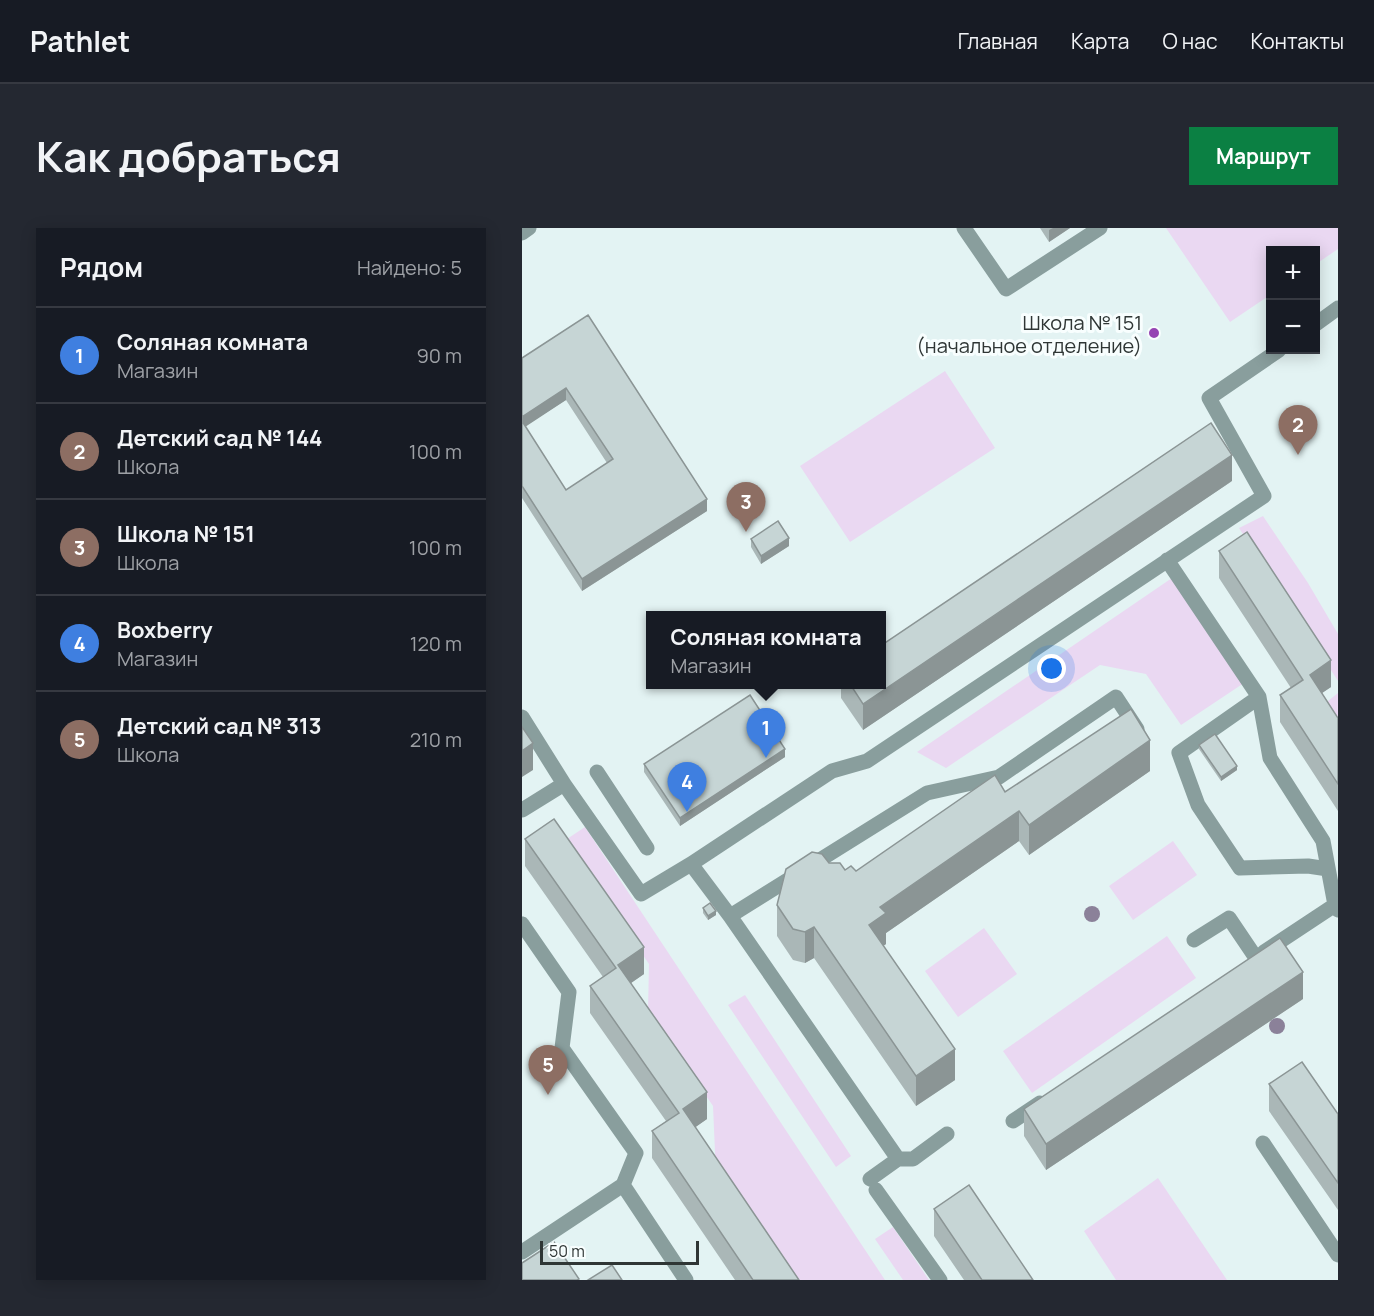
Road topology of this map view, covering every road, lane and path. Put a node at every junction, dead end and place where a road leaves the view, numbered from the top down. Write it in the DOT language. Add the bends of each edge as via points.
graph roads {
  1 [pos="529,228"];
  2 [pos="964,228"];
  3 [pos="1100,228"];
  4 [pos="522,233"];
  5 [pos="1338,308"];
  6 [pos="1320,321"];
  7 [pos="1273,354"];
  8 [pos="1167,561"];
  9 [pos="1259,697"];
  10 [pos="522,717"];
  11 [pos="1141,735"];
  12 [pos="597,772"];
  13 [pos="564,784"];
  14 [pos="522,810"];
  15 [pos="647,848"];
  16 [pos="691,864"];
  17 [pos="1328,869"];
  18 [pos="1336,908"];
  19 [pos="730,916"];
  20 [pos="522,924"];
  21 [pos="1194,940"];
  22 [pos="1052,1095"];
  23 [pos="1013,1121"];
  24 [pos="947,1134"];
  25 [pos="1263,1143"];
  26 [pos="898,1159"];
  27 [pos="623,1185"];
  28 [pos="522,1252"];
  29 [pos="1338,1255"];
  30 [pos="686,1280"];
  31 [pos="940,1280"];
  1 -- 4 [label="street"];
  2 -- 3 [label="street" via="1006,290"];
  5 -- 6 [label="street"];
  7 -- 8 [label="street" via="1209,399 1264,496"];
  8 -- 9 [label="street"];
  8 -- 16 [label="street" via="867,761 832,771"];
  9 -- 17 [label="street" via="1270,758 1323,841"];
  9 -- 17 [label="street" via="1179,753 1198,805 1240,868"];
  10 -- 13 [label="street"];
  11 -- 19 [label="street" via="1116,697 999,777 927,793"];
  12 -- 15 [label="street"];
  13 -- 14 [label="street"];
  13 -- 16 [label="street" via="641,894"];
  16 -- 19 [label="street"];
  17 -- 18 [label="street"];
  18 -- 21 [label="street" via="1251,961 1229,918"];
  19 -- 26 [label="street"];
  20 -- 27 [label="street" via="569,992 562,1048 636,1153"];
  22 -- 23 [label="street"];
  24 -- 26 [label="street" via="914,1159"];
  25 -- 29 [label="street"];
  26 -- 31 [label="street" via="873,1184"];
  27 -- 28 [label="street"];
  27 -- 30 [label="street"];
}
